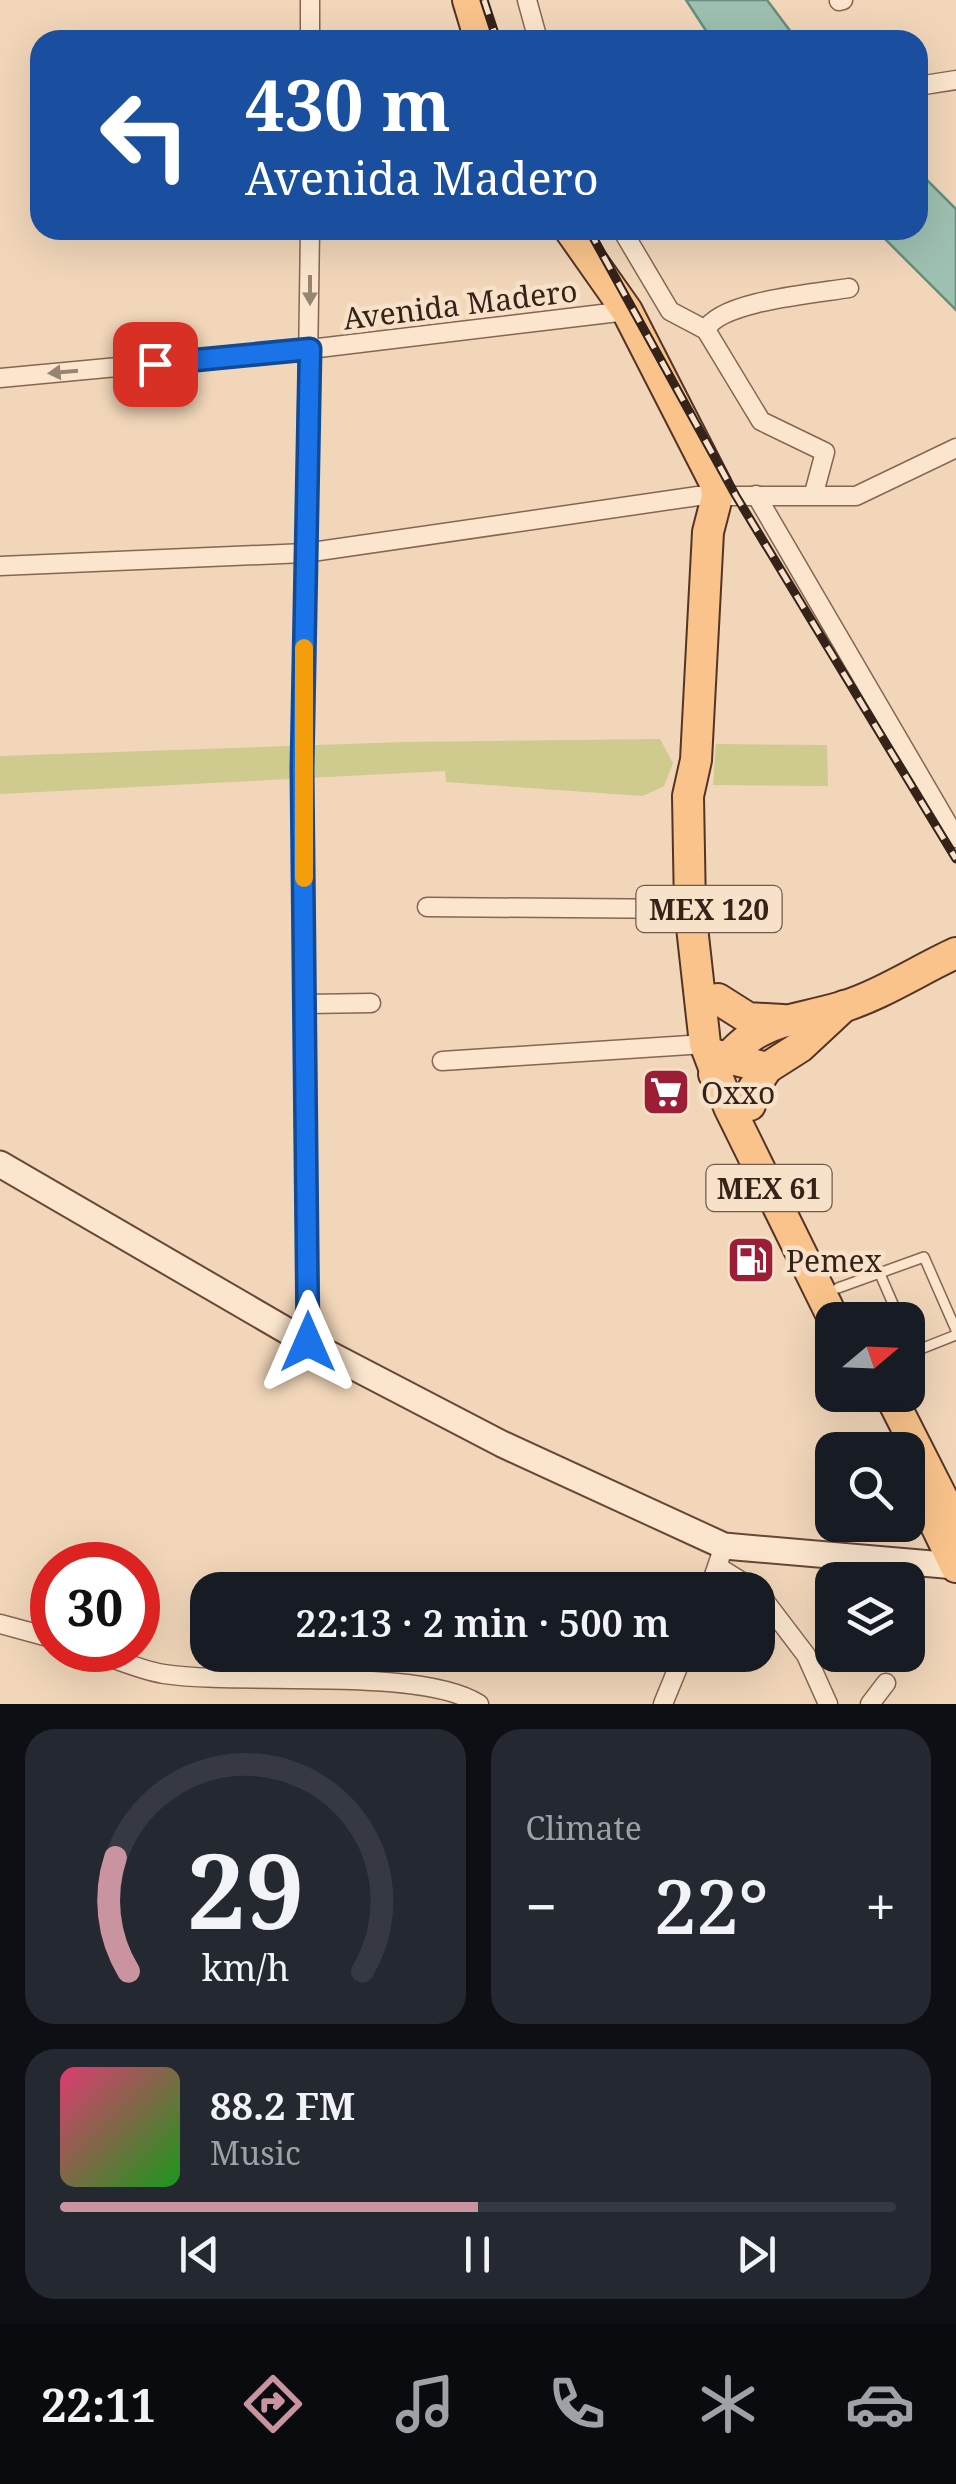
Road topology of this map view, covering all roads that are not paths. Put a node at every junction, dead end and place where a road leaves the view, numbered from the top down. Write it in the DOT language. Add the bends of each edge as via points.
graph roads {
  1 [pos="310,0"];
  2 [pos="468,0"];
  3 [pos="527,0"];
  4 [pos="310,30"];
  5 [pos="477,30"];
  6 [pos="535,30"];
  7 [pos="956,80"];
  8 [pos="928,84"];
  9 [pos="310,240"];
  10 [pos="576,240"];
  11 [pos="628,240"];
  12 [pos="850,288"];
  13 [pos="620,313"];
  14 [pos="706,330"];
  15 [pos="310,349"];
  16 [pos="0,378"];
  17 [pos="956,448"];
  18 [pos="814,493"];
  19 [pos="756,495"];
  20 [pos="708,496"];
  21 [pos="306,553"];
  22 [pos="0,566"];
  23 [pos="696,760"];
  24 [pos="956,838"];
  25 [pos="427,907"];
  26 [pos="690,910"];
  27 [pos="956,953"];
  28 [pos="718,999"];
  29 [pos="306,1004"];
  30 [pos="371,1004"];
  31 [pos="844,1006"];
  32 [pos="783,1020"];
  33 [pos="714,1057"];
  34 [pos="442,1062"];
  35 [pos="767,1068"];
  36 [pos="750,1104"];
  37 [pos="0,1164"];
  38 [pos="880,1274"];
  39 [pos="838,1288"];
  40 [pos="826,1302"];
  41 [pos="845,1302"];
  42 [pos="892,1302"];
  43 [pos="956,1333"];
  44 [pos="308,1342"];
  45 [pos="925,1346"];
  46 [pos="899,1412"];
  47 [pos="925,1503"];
  48 [pos="956,1526"];
  49 [pos="721,1557"];
  50 [pos="956,1566"];
  51 [pos="716,1572"];
  52 [pos="736,1572"];
  53 [pos="775,1615"];
  54 [pos="0,1624"];
  55 [pos="30,1632"];
  56 [pos="156,1672"];
  57 [pos="676,1672"];
  58 [pos="886,1683"];
  59 [pos="479,1704"];
  60 [pos="664,1704"];
  61 [pos="828,1704"];
  62 [pos="870,1704"];
  1 -- 4 [label="street"];
  2 -- 5 [label="main road"];
  3 -- 6 [label="street"];
  7 -- 8 [label="street"];
  9 -- 15 [label="street, one-way"];
  10 -- 13 [label="main road"];
  11 -- 14 [label="street" via="670,311"];
  12 -- 14 [label="street" via="754,304 720,315"];
  13 -- 15 [label="street, Avenida Madero"];
  13 -- 20 [label="main road" via="683,456"];
  14 -- 18 [label="street" via="761,421 826,452"];
  15 -- 16 [label="street, Avenida Madero, one-way"];
  15 -- 21 [label="street"];
  17 -- 18 [label="street" via="876,490 856,496"];
  18 -- 19 [label="street"];
  19 -- 20 [label="street"];
  19 -- 24 [label="street"];
  20 -- 21 [label="street"];
  20 -- 23 [label="main road, MEX 120"];
  21 -- 22 [label="street"];
  21 -- 29 [label="street"];
  23 -- 26 [label="main road, MEX 120" via="688,796"];
  23 -- 28 [label="main road, MEX 120"];
  25 -- 26 [label="street"];
  26 -- 33 [label="main road, MEX 120"];
  27 -- 31 [label="main road"];
  28 -- 32 [label="main road" via="748,1018"];
  28 -- 33 [label="main road, MEX 120"];
  29 -- 30 [label="street"];
  29 -- 44 [label="street"];
  31 -- 32 [label="main road"];
  31 -- 35 [label="main road"];
  32 -- 33 [label="main road"];
  33 -- 34 [label="street"];
  33 -- 35 [label="main road"];
  33 -- 36 [label="main road, MEX 61"];
  33 -- 40 [label="main road, MEX 61"];
  35 -- 36 [label="main road"];
  36 -- 39 [label="main road, MEX 61"];
  37 -- 44 [label="street"];
  38 -- 39 [label="lane"];
  38 -- 42 [label="lane"];
  38 -- 43 [label="lane" via="924,1257"];
  39 -- 41 [label="main road, MEX 61"];
  43 -- 45 [label="lane"];
  44 -- 49 [label="street"];
  46 -- 48 [label="main road"];
  47 -- 50 [label="main road"];
  49 -- 50 [label="street"];
  49 -- 51 [label="street"];
  49 -- 52 [label="street"];
  53 -- 61 [label="street" via="806,1655"];
  54 -- 55 [label="street"];
  56 -- 59 [label="street" via="410,1685"];
  57 -- 60 [label="street"];
  58 -- 62 [label="street"];
}
